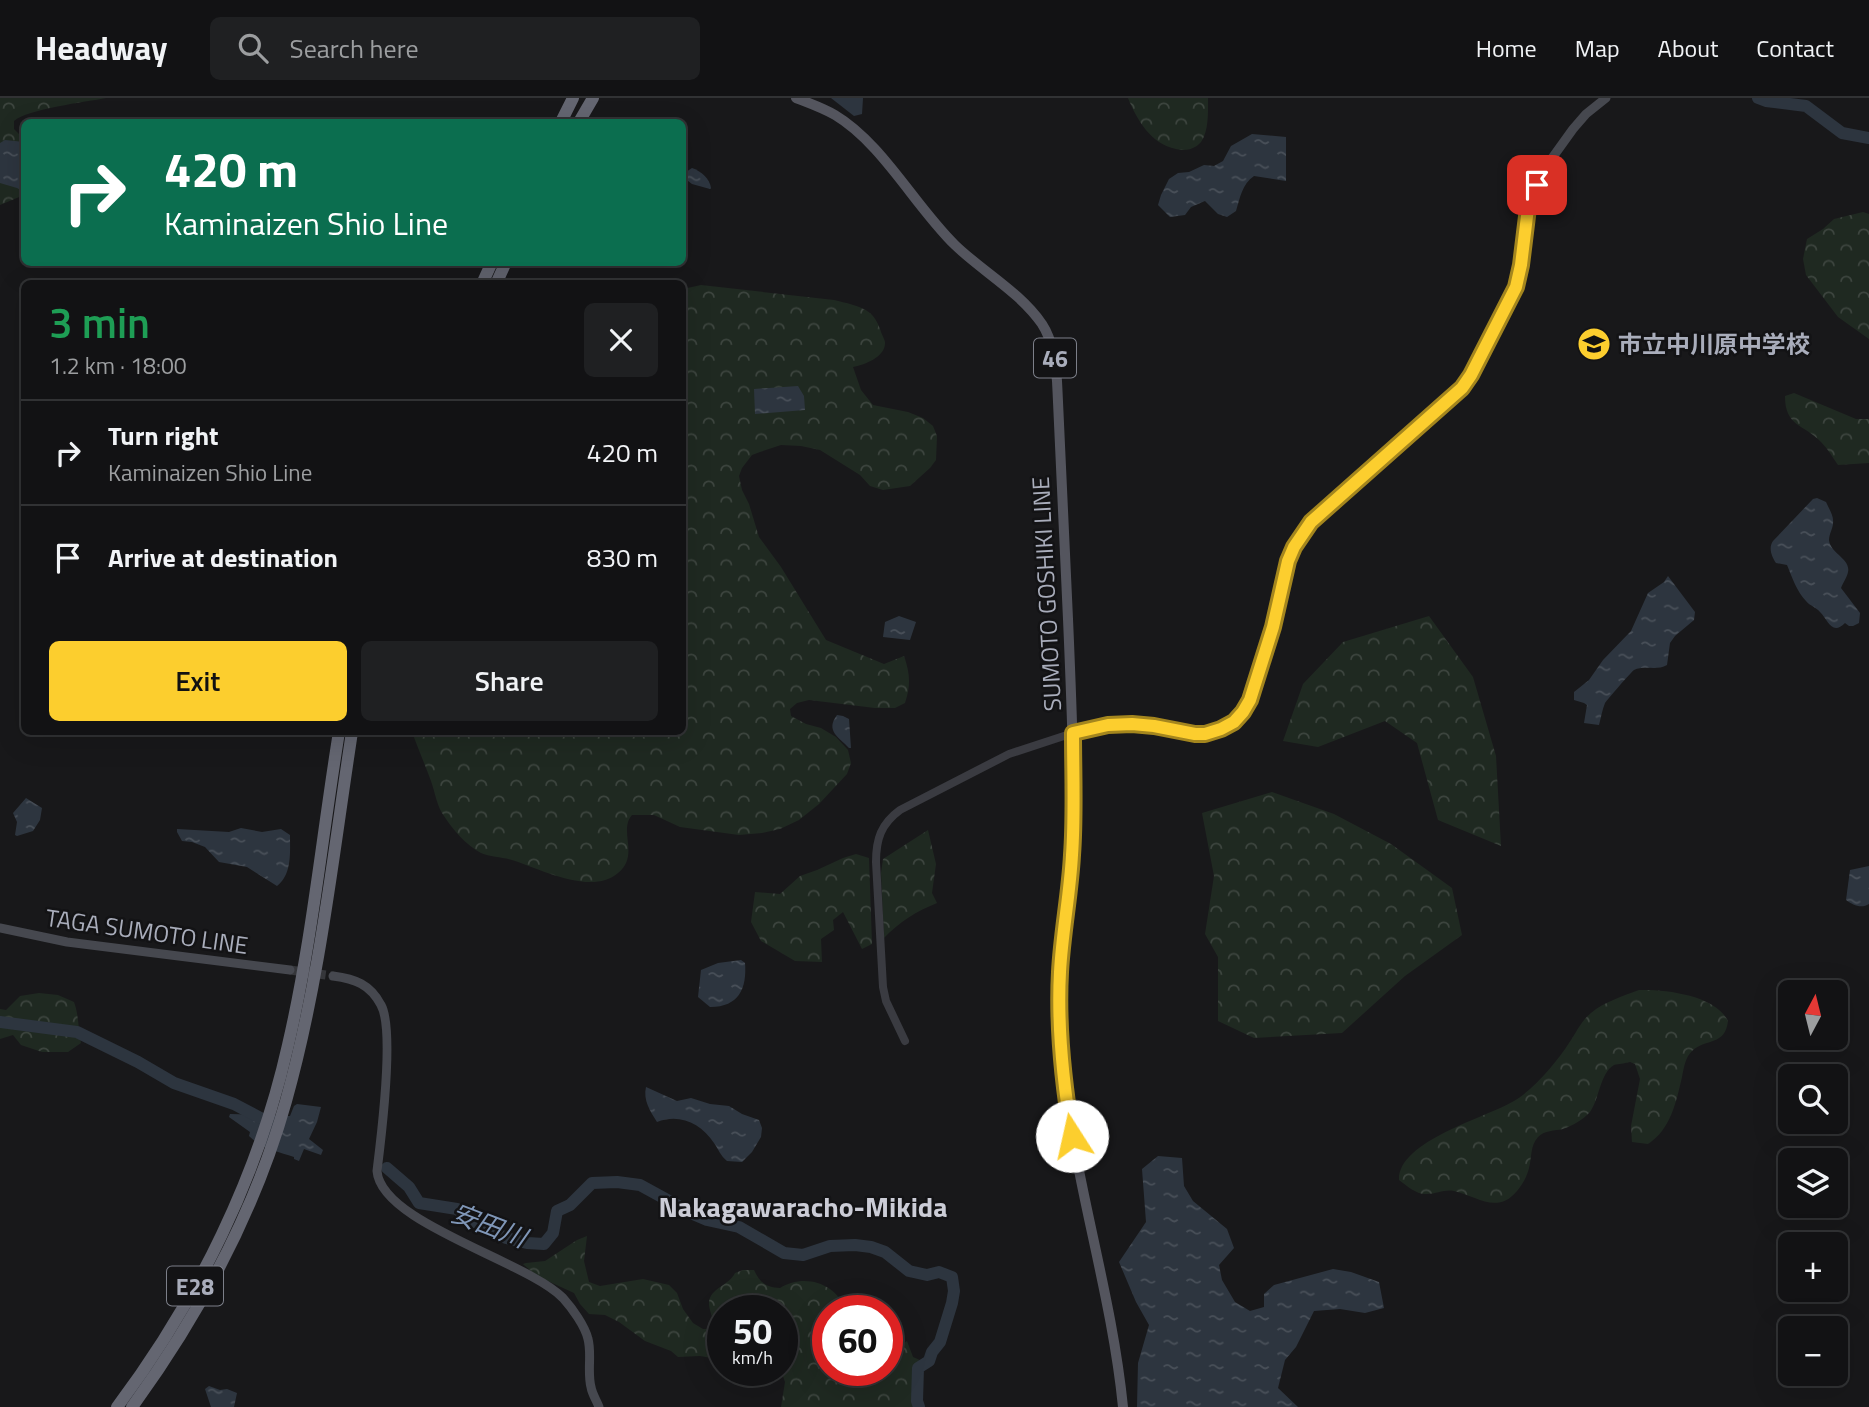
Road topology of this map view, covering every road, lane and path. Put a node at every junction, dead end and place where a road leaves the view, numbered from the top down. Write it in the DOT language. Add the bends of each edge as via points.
graph roads {
  1 [pos="567,98"];
  2 [pos="573,98"];
  3 [pos="587,98"];
  4 [pos="593,98"];
  5 [pos="796,98"];
  6 [pos="1606,98"];
  7 [pos="560,119"];
  8 [pos="561,119"];
  9 [pos="578,119"];
  10 [pos="579,119"];
  11 [pos="1073,733"];
  12 [pos="339,735"];
  13 [pos="351,735"];
  14 [pos="333,805"];
  15 [pos="0,928"];
  16 [pos="290,970"];
  17 [pos="333,975"];
  18 [pos="905,1041"];
  19 [pos="260,1157"];
  20 [pos="117,1407"];
  21 [pos="132,1407"];
  22 [pos="599,1407"];
  23 [pos="1123,1407"];
  1 -- 7 [label="highway"];
  2 -- 8 [label="highway"];
  3 -- 9 [label="highway"];
  4 -- 10 [label="highway"];
  5 -- 11 [label="main road, SUMOTO GOSHIKI LINE / 46" via="836,115 877,151 952,242 1024,303 1049,336 1057,380"];
  6 -- 11 [label="main road" via="1573,129 1529,200 1516,287 1462,388 1311,522 1294,547 1267,649 1243,712 1228,726 1205,734 1132,724"];
  11 -- 18 [label="street" via="981,768 900,810 883,827 876,862 883,987"];
  11 -- 23 [label="main road, SUMOTO GOSHIKI LINE / 46" via="1074,827 1060,971 1061,1046 1072,1136"];
  12 -- 14 [label="highway, E28"];
  13 -- 14 [label="highway, E28"];
  14 -- 19 [label="highway, E28" via="312,995"];
  15 -- 16 [label="main road, TAGA SUMOTO LINE" via="49,939"];
  17 -- 22 [label="main road" via="364,985 383,1007 387,1034 377,1171 383,1189 425,1223 544,1283 563,1299 588,1339 591,1388"];
  19 -- 20 [label="highway, E28" via="185,1306"];
  19 -- 21 [label="highway, E28" via="247,1209 219,1267"];
}
